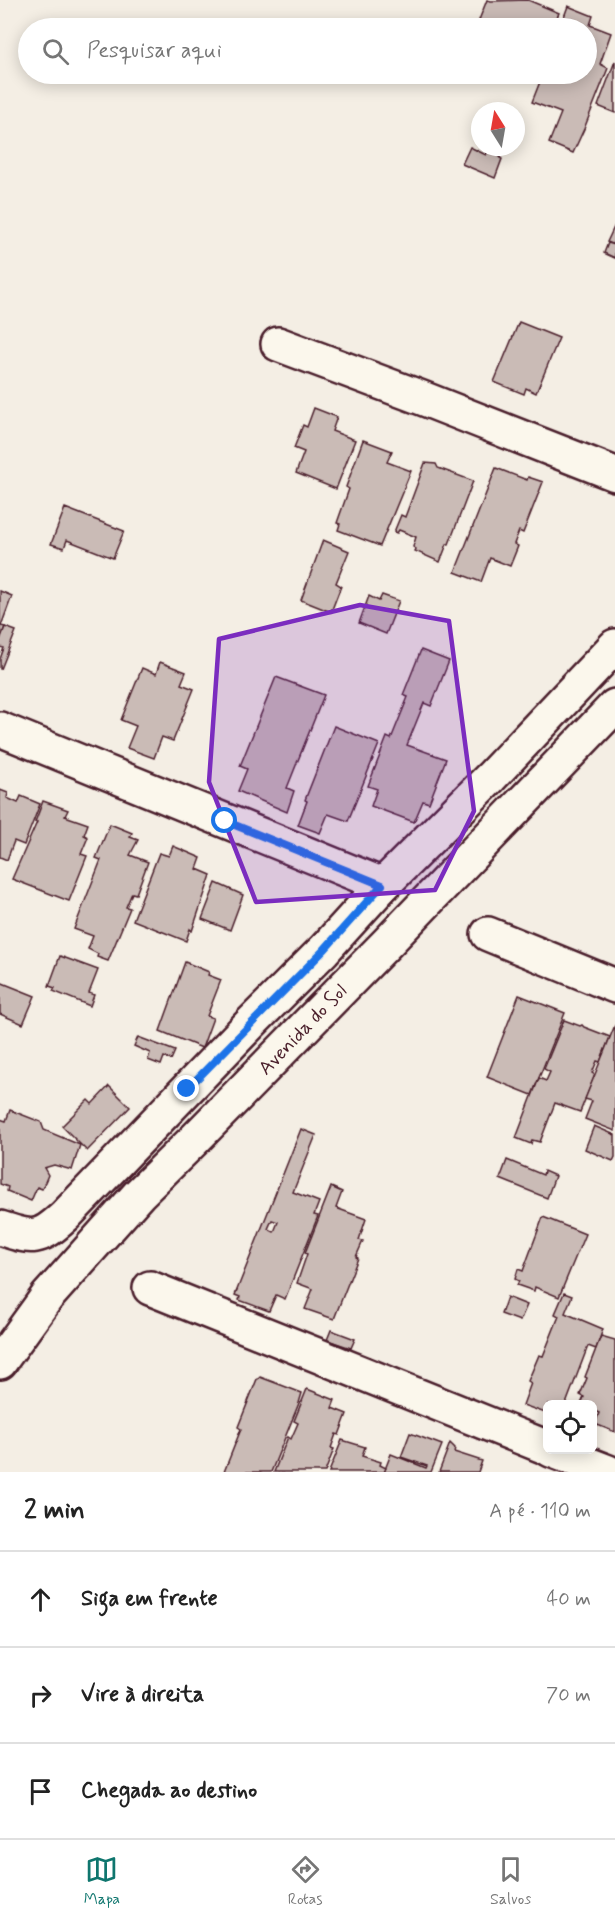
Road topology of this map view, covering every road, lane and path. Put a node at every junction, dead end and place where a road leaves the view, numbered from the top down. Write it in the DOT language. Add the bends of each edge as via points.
graph roads {
  1 [pos="278,344"];
  2 [pos="615,474"];
  3 [pos="615,646"];
  4 [pos="615,706"];
  5 [pos="0,729"];
  6 [pos="382,885"];
  7 [pos="488,934"];
  8 [pos="615,986"];
  9 [pos="0,1228"];
  10 [pos="150,1288"];
  11 [pos="0,1362"];
  12 [pos="543,1447"];
  13 [pos="562,1454"];
  14 [pos="608,1472"];
  1 -- 2 [label="street"];
  3 -- 6 [label="street"];
  4 -- 11 [label="street, Avenida do Sol" via="139,1194 47,1297"];
  5 -- 6 [label="street"];
  6 -- 9 [label="street" via="324,950 65,1216 40,1235"];
  7 -- 8 [label="street"];
  10 -- 12 [label="street"];
  13 -- 14 [label="street"];
}
